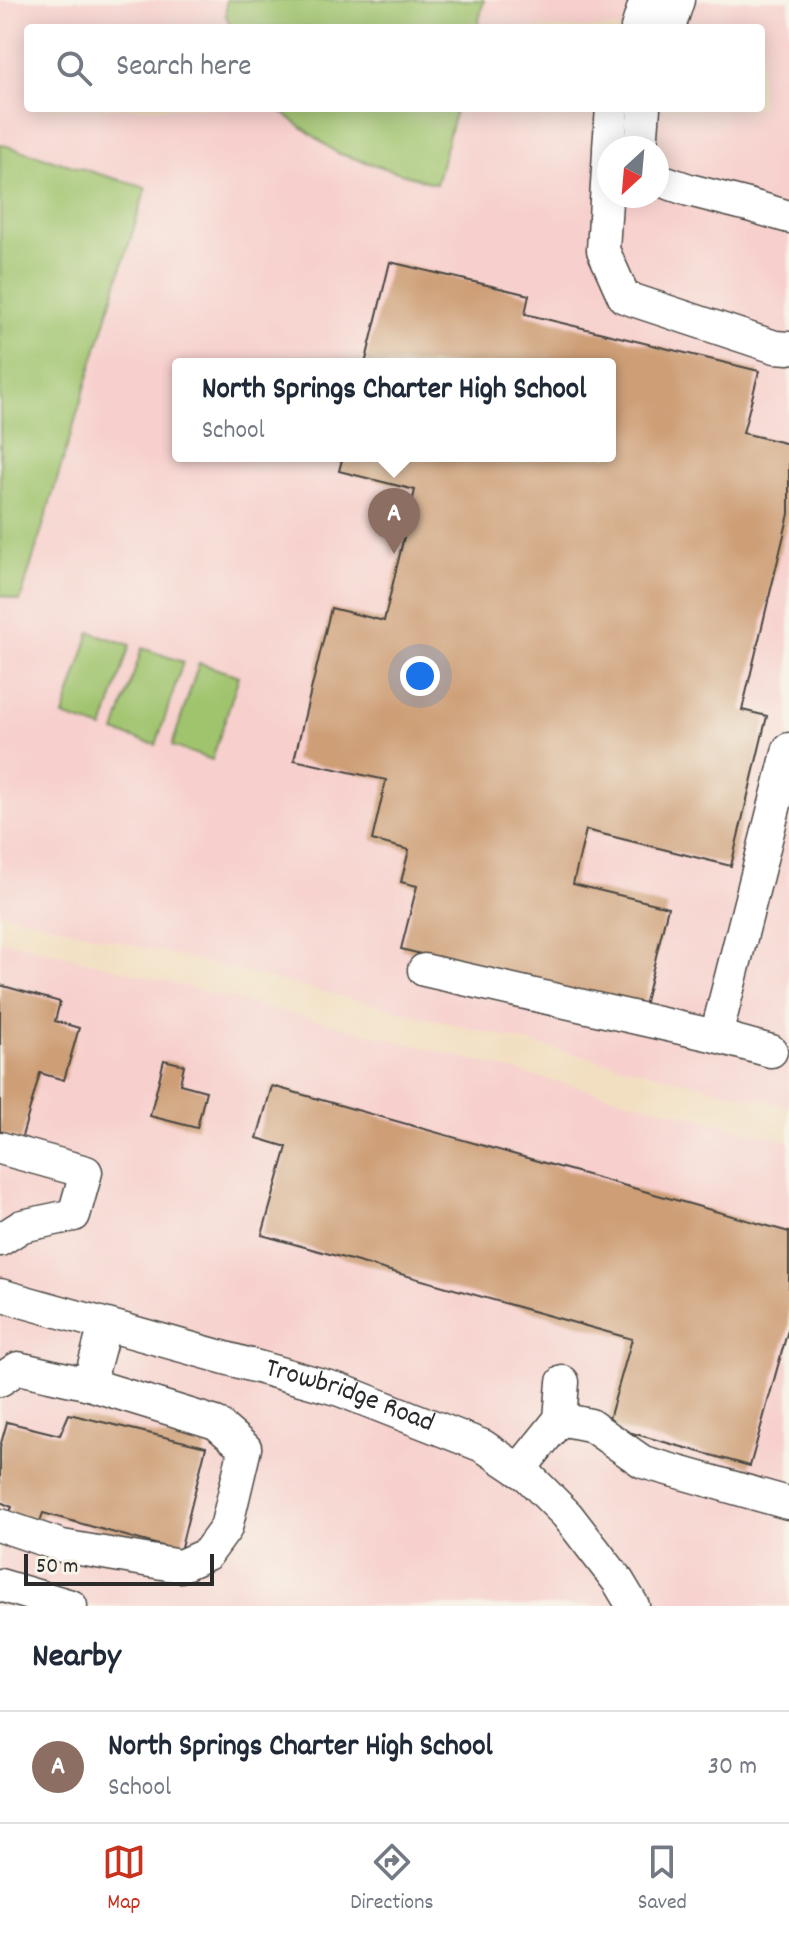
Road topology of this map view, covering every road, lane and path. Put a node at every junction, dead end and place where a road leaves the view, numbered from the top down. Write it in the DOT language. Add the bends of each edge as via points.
graph roads {
  1 [pos="646,0"];
  2 [pos="678,0"];
  3 [pos="638,24"];
  4 [pos="670,24"];
  5 [pos="612,112"];
  6 [pos="644,112"];
  7 [pos="610,136"];
  8 [pos="642,136"];
  9 [pos="669,183"];
  10 [pos="606,208"];
  11 [pos="789,217"];
  12 [pos="789,348"];
  13 [pos="789,749"];
  14 [pos="424,970"];
  15 [pos="716,1036"];
  16 [pos="771,1051"];
  17 [pos="0,1148"];
  18 [pos="0,1240"];
  19 [pos="0,1295"];
  20 [pos="105,1325"];
  21 [pos="0,1380"];
  22 [pos="563,1382"];
  23 [pos="89,1384"];
  24 [pos="560,1419"];
  25 [pos="519,1470"];
  26 [pos="788,1503"];
  27 [pos="0,1525"];
  28 [pos="0,1585"];
  29 [pos="71,1606"];
  30 [pos="633,1606"];
  1 -- 3 [label="street"];
  2 -- 4 [label="street"];
  5 -- 7 [label="street"];
  6 -- 8 [label="street"];
  9 -- 11 [label="street"];
  10 -- 12 [label="street" via="603,250 624,297"];
  13 -- 15 [label="street"];
  14 -- 15 [label="street"];
  15 -- 16 [label="street"];
  17 -- 18 [label="street" via="86,1172 74,1215 22,1226"];
  19 -- 20 [label="street, Trowbridge Road"];
  20 -- 23 [label="street"];
  20 -- 25 [label="street, Trowbridge Road" via="340,1390 483,1446"];
  21 -- 23 [label="street" via="18,1368"];
  22 -- 24 [label="street"];
  23 -- 27 [label="street" via="216,1423 245,1448 226,1528 207,1554 180,1566 62,1546"];
  24 -- 25 [label="street"];
  24 -- 26 [label="street" via="590,1425 643,1462"];
  25 -- 30 [label="street, Trowbridge Road" via="567,1515"];
  28 -- 29 [label="street"];
}
